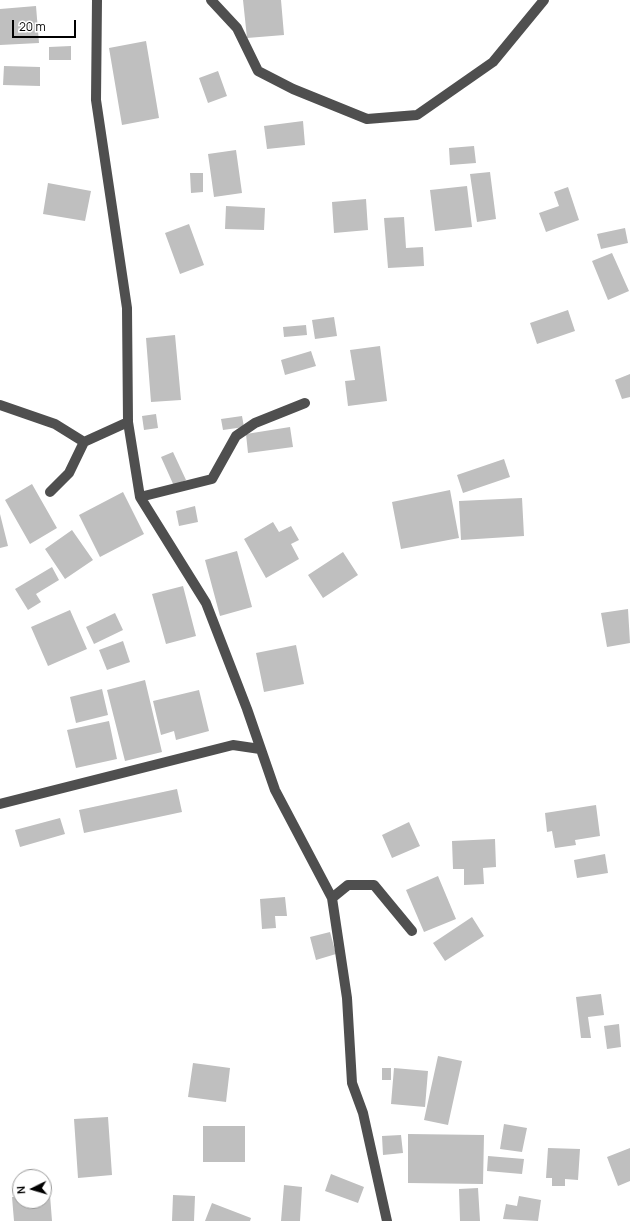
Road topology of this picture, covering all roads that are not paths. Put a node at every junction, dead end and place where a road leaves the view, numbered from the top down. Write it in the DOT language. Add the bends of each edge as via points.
graph roads {
  1 [pos="97,0"];
  2 [pos="211,0"];
  3 [pos="544,0"];
  4 [pos="305,403"];
  5 [pos="0,405"];
  6 [pos="128,422"];
  7 [pos="84,442"];
  8 [pos="50,492"];
  9 [pos="140,497"];
  10 [pos="260,749"];
  11 [pos="0,804"];
  12 [pos="332,898"];
  13 [pos="412,931"];
  14 [pos="387,1221"];
  1 -- 6 [label="street" via="96,100 127,308"];
  2 -- 3 [label="street" via="237,28 258,71 367,120 417,115 494,62"];
  4 -- 9 [label="street" via="255,423 236,436 212,479"];
  5 -- 7 [label="street" via="55,424"];
  6 -- 7 [label="street"];
  6 -- 9 [label="street"];
  7 -- 8 [label="street" via="70,473"];
  9 -- 10 [label="street" via="206,603"];
  10 -- 11 [label="street" via="233,745"];
  10 -- 12 [label="street" via="275,790"];
  12 -- 13 [label="street" via="348,885 374,885"];
  12 -- 14 [label="street" via="347,998 352,1083 363,1114"];
}
